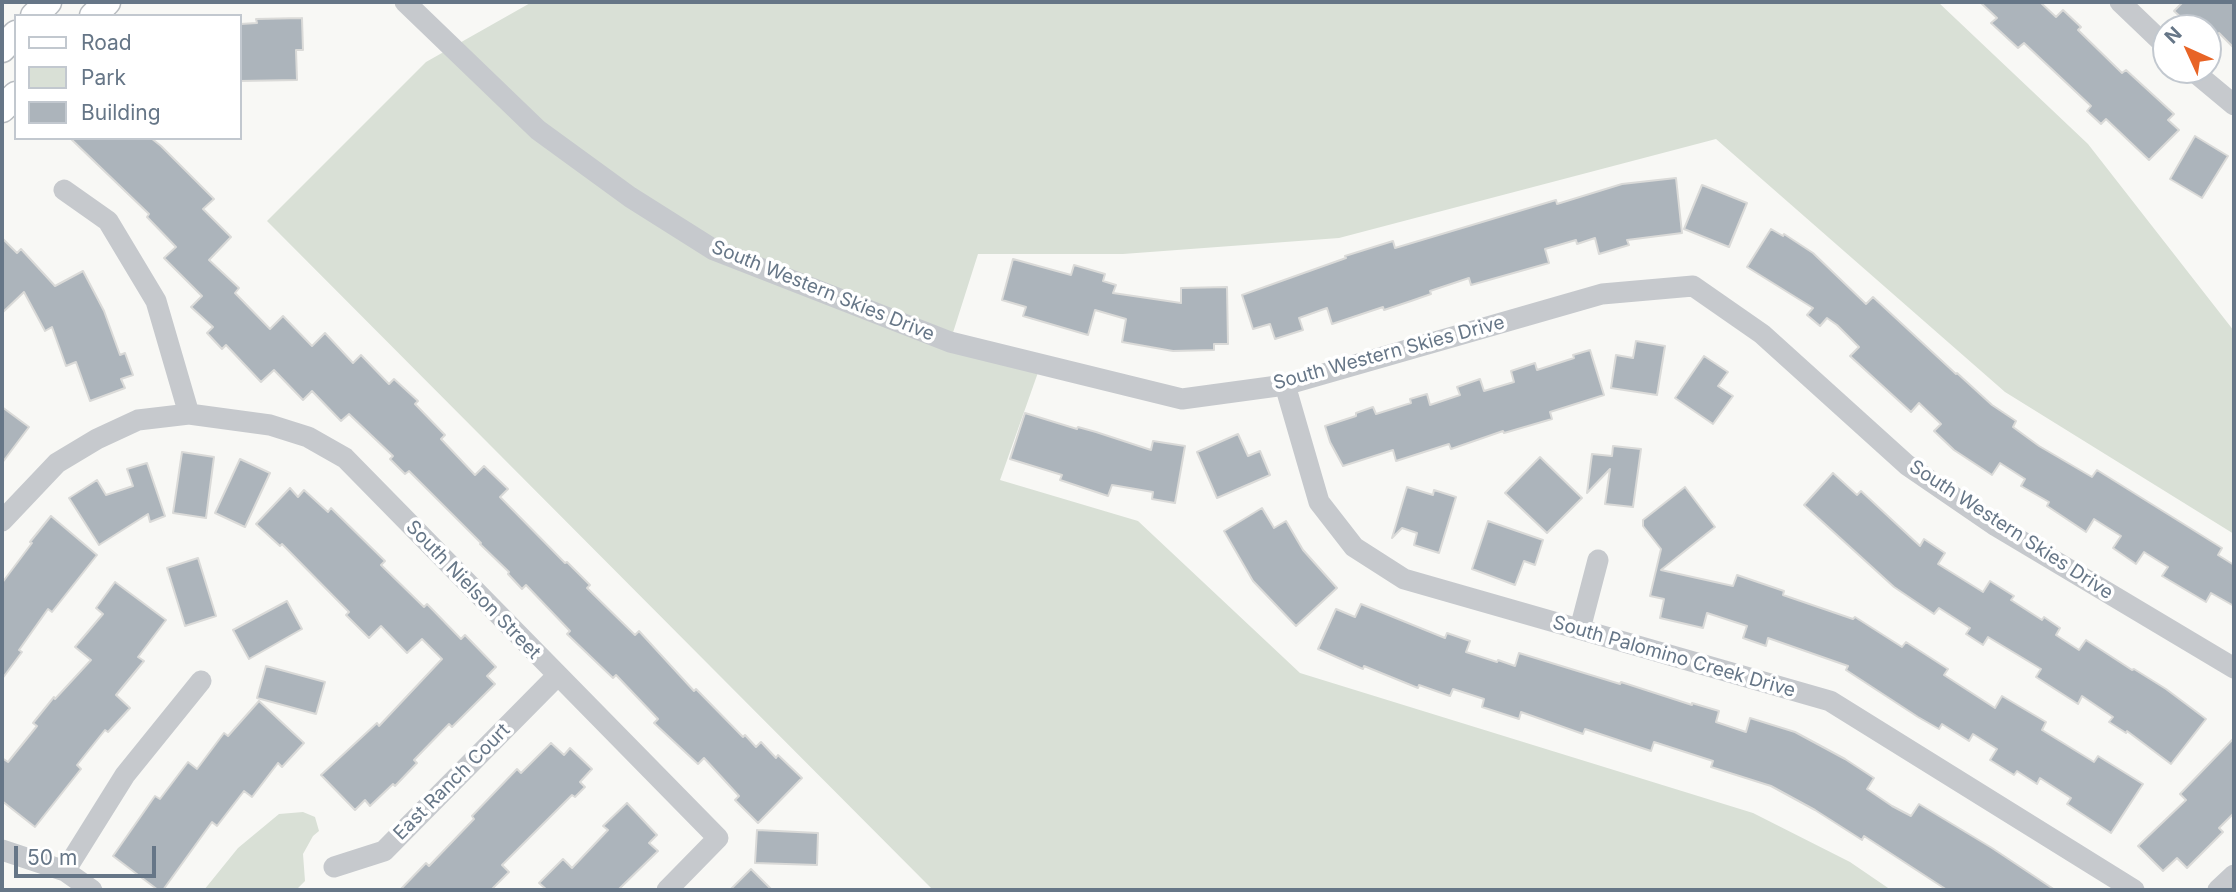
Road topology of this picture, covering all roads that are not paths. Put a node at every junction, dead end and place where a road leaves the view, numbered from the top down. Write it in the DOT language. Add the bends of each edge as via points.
graph roads {
  1 [pos="405,2"];
  2 [pos="2120,2"];
  3 [pos="2152,33"];
  4 [pos="14,36"];
  5 [pos="2,49"];
  6 [pos="2208,84"];
  7 [pos="2234,106"];
  8 [pos="64,190"];
  9 [pos="1285,385"];
  10 [pos="189,414"];
  11 [pos="2,521"];
  12 [pos="1598,559"];
  13 [pos="1580,629"];
  14 [pos="2234,668"];
  15 [pos="557,676"];
  16 [pos="201,681"];
  17 [pos="2,850"];
  18 [pos="334,867"];
  19 [pos="65,871"];
  20 [pos="2234,874"];
  21 [pos="92,890"];
  22 [pos="667,890"];
  23 [pos="2134,890"];
  24 [pos="2218,890"];
  1 -- 9 [label="street, South Western Skies Drive" via="538,130 630,197 714,250 950,342 1182,399"];
  2 -- 3 [label="street"];
  4 -- 5 [label="main road"];
  6 -- 7 [label="street"];
  8 -- 10 [label="street" via="108,221 156,301"];
  9 -- 13 [label="street, South Palomino Creek Drive" via="1319,502 1354,547 1405,579"];
  9 -- 14 [label="street, South Western Skies Drive" via="1602,294 1692,286 1762,334 1907,465 1996,526"];
  10 -- 11 [label="street, South Nielson Street" via="138,420 97,439 57,463"];
  10 -- 15 [label="street, South Nielson Street" via="270,425 308,437 345,458"];
  12 -- 13 [label="street"];
  13 -- 23 [label="street, South Palomino Creek Drive" via="1830,701"];
  15 -- 18 [label="street, East Ranch Court" via="384,851"];
  15 -- 22 [label="street, South Nielson Street" via="718,838"];
  16 -- 19 [label="street" via="125,775"];
  17 -- 19 [label="street"];
  19 -- 21 [label="street"];
  20 -- 24 [label="street"];
}
